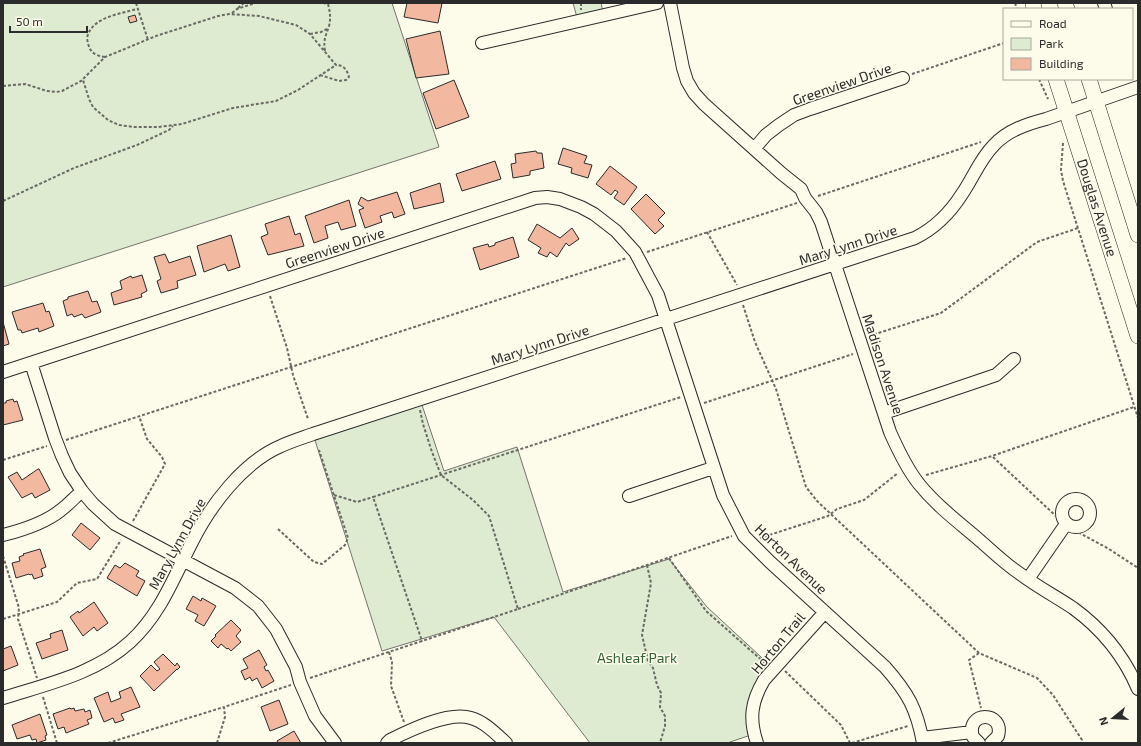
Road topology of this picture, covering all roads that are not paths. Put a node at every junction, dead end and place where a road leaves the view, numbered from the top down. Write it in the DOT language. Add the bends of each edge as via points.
graph roads {
  1 [pos="657,3"];
  2 [pos="670,3"];
  3 [pos="482,43"];
  4 [pos="903,78"];
  5 [pos="1056,80"];
  6 [pos="1089,80"];
  7 [pos="1133,85"];
  8 [pos="1096,102"];
  9 [pos="1067,112"];
  10 [pos="754,149"];
  11 [pos="1138,235"];
  12 [pos="836,265"];
  13 [pos="649,277"];
  14 [pos="666,320"];
  15 [pos="1138,336"];
  16 [pos="1014,359"];
  17 [pos="31,363"];
  18 [pos="3,372"];
  19 [pos="884,412"];
  20 [pos="713,468"];
  21 [pos="82,491"];
  22 [pos="629,496"];
  23 [pos="1066,524"];
  24 [pos="3,535"];
  25 [pos="183,560"];
  26 [pos="1028,579"];
  27 [pos="825,612"];
  28 [pos="1138,689"];
  29 [pos="3,698"];
  30 [pos="972,732"];
  31 [pos="923,741"];
  32 [pos="335,743"];
  33 [pos="387,743"];
  34 [pos="506,743"];
  35 [pos="757,743"];
  36 [pos="979,743"];
  37 [pos="991,743"];
  1 -- 3 [label="street"];
  2 -- 10 [label="street, Madison Avenue" via="687,81 704,104"];
  4 -- 10 [label="street, Greenview Drive" via="794,116 778,125"];
  5 -- 9 [label="main road, Douglas Avenue"];
  6 -- 8 [label="main road"];
  7 -- 8 [label="street, Mary Lynn Drive"];
  8 -- 9 [label="street, Mary Lynn Drive"];
  8 -- 11 [label="main road"];
  9 -- 12 [label="street, Mary Lynn Drive" via="1012,131 995,144 982,159 962,195 941,221 925,233"];
  9 -- 15 [label="main road, Douglas Avenue"];
  10 -- 12 [label="street, Madison Avenue" via="801,189 821,222"];
  12 -- 14 [label="street, Mary Lynn Drive"];
  12 -- 19 [label="street, Madison Avenue"];
  13 -- 14 [label="street, Horton Avenue"];
  13 -- 17 [label="street, Greenview Drive" via="637,255 616,231 594,214 560,199 535,198"];
  14 -- 20 [label="street, Horton Avenue"];
  14 -- 25 [label="street, Mary Lynn Drive" via="280,446 251,465 226,489 192,541"];
  16 -- 19 [label="street" via="996,375"];
  17 -- 18 [label="street, Greenview Drive"];
  17 -- 21 [label="street" via="56,443"];
  19 -- 26 [label="street, Madison Avenue" via="898,450 919,484 938,504"];
  20 -- 22 [label="street"];
  20 -- 27 [label="street, Horton Avenue" via="723,495 746,537"];
  21 -- 24 [label="street" via="49,518"];
  21 -- 25 [label="street" via="115,524"];
  23 -- 26 [label="street"];
  25 -- 29 [label="street, Mary Lynn Drive" via="153,616 130,642 86,670"];
  25 -- 32 [label="street" via="235,588 258,606 276,629 296,667 315,716"];
  26 -- 28 [label="street, Madison Avenue" via="1071,607 1100,630 1123,659"];
  27 -- 31 [label="street, Horton Avenue" via="901,685 914,706"];
  27 -- 35 [label="street, Horton Trail" via="764,680 758,691 752,716"];
  30 -- 31 [label="street"];
  30 -- 36 [label="street"];
  30 -- 37 [label="street" via="975,721 984,717 992,718 999,728 998,736"];
  33 -- 34 [label="street" via="417,726 452,716 471,718 489,728"];
}
